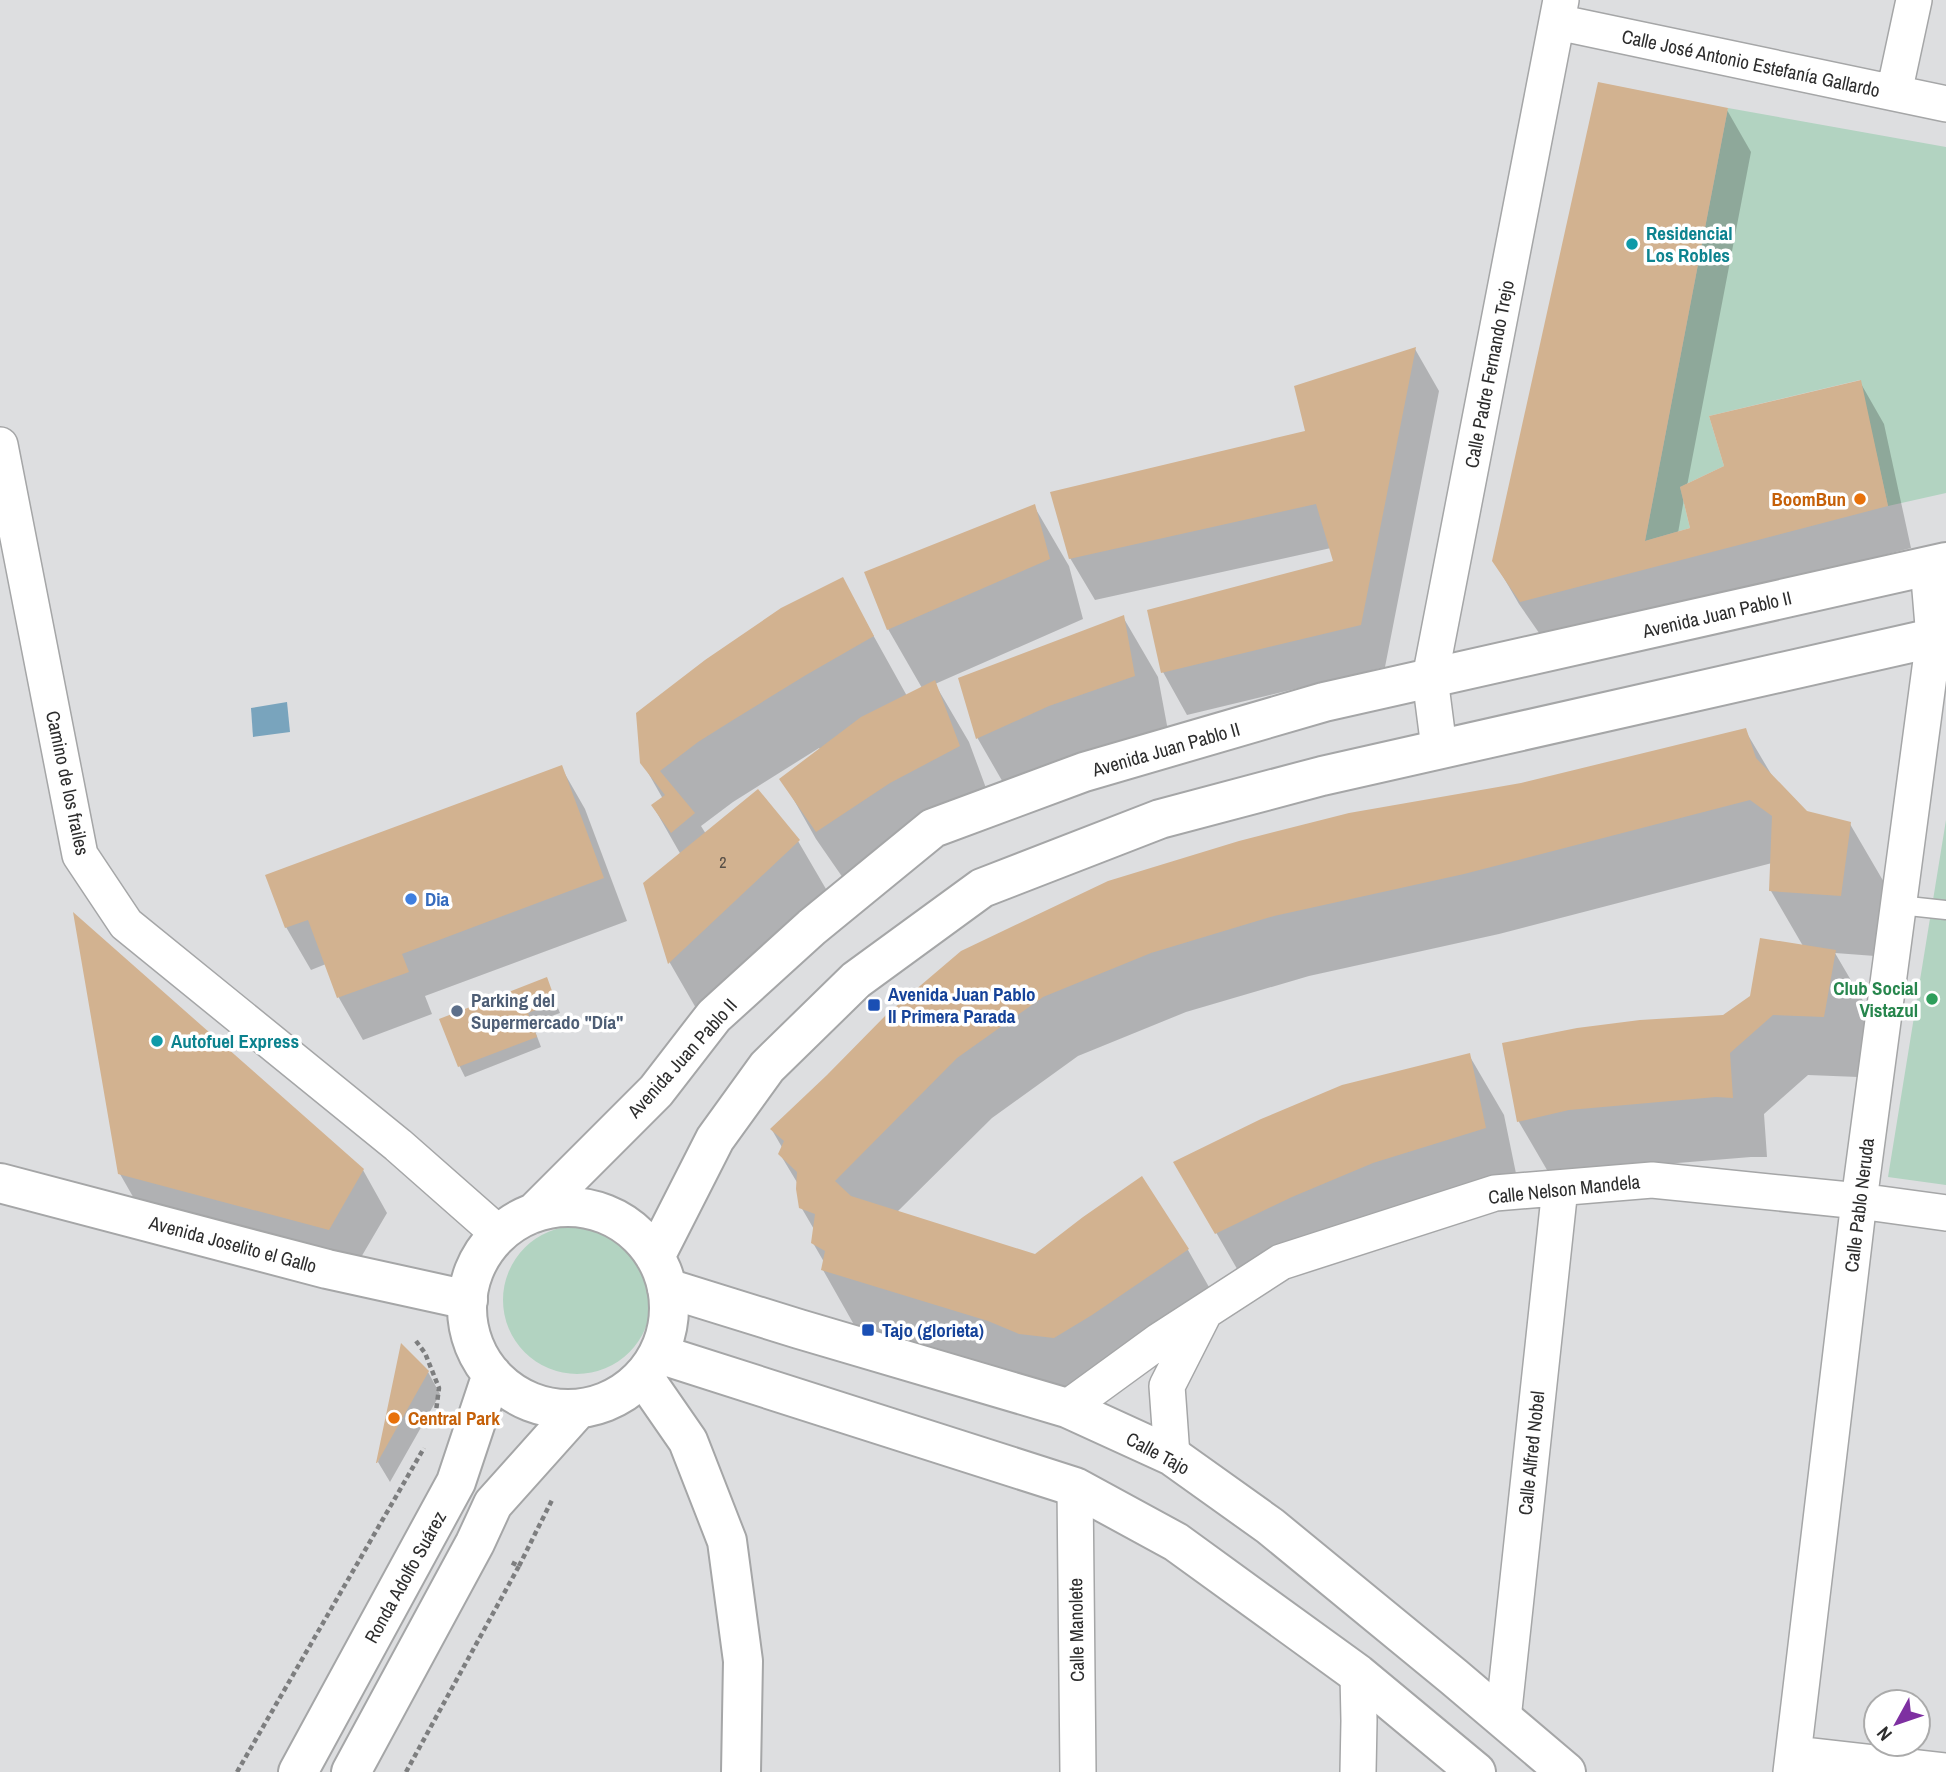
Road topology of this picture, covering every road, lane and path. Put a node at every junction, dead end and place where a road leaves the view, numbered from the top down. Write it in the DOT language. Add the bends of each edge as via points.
graph roads {
  1 [pos="1914,0"];
  2 [pos="1559,11"];
  3 [pos="1895,93"];
  4 [pos="1946,104"];
  5 [pos="0,445"];
  6 [pos="1937,564"];
  7 [pos="1940,637"];
  8 [pos="1430,678"];
  9 [pos="1439,748"];
  10 [pos="1899,905"];
  11 [pos="1946,910"];
  12 [pos="0,1183"];
  13 [pos="1560,1188"];
  14 [pos="1859,1201"];
  15 [pos="534,1213"];
  16 [pos="1946,1213"];
  17 [pos="499,1234"];
  18 [pos="661,1273"];
  19 [pos="468,1300"];
  20 [pos="1204,1312"];
  21 [pos="416,1341"];
  22 [pos="651,1365"];
  23 [pos="492,1374"];
  24 [pos="1067,1408"];
  25 [pos="578,1409"];
  26 [pos="435,1420"];
  27 [pos="426,1443"];
  28 [pos="1172,1456"];
  29 [pos="558,1487"];
  30 [pos="1075,1487"];
  31 [pos="519,1566"];
  32 [pos="1358,1674"];
  33 [pos="1503,1719"];
  34 [pos="1792,1763"];
  35 [pos="1946,1770"];
  36 [pos="237,1772"];
  37 [pos="298,1772"];
  38 [pos="351,1772"];
  39 [pos="741,1772"];
  40 [pos="1078,1772"];
  41 [pos="1358,1772"];
  42 [pos="1476,1772"];
  43 [pos="1566,1772"];
  1 -- 3 [label="street"];
  2 -- 3 [label="street, Calle José Antonio Estefanía Gallardo"];
  2 -- 8 [label="street, Calle Padre Fernando Trejo"];
  3 -- 4 [label="street, Calle José Antonio Estefanía Gallardo"];
  5 -- 17 [label="street, Camino de los frailes" via="80,855 127,925 398,1145"];
  6 -- 7 [label="street, Calle Pablo Neruda"];
  6 -- 8 [label="main road, Avenida Juan Pablo II"];
  7 -- 9 [label="main road"];
  7 -- 10 [label="street, Calle Pablo Neruda"];
  8 -- 9 [label="street, Calle Padre Fernando Trejo"];
  8 -- 15 [label="main road, Avenida Juan Pablo II" via="1324,702 1083,772 933,828 812,927 714,1016 656,1091"];
  9 -- 18 [label="main road" via="1160,819 982,888 856,980 767,1067 715,1139"];
  10 -- 11 [label="lane"];
  10 -- 14 [label="street, Calle Pablo Neruda"];
  12 -- 19 [label="main road, Avenida Joselito el Gallo" via="327,1269"];
  13 -- 14 [label="street, Calle Nelson Mandela" via="1652,1180"];
  13 -- 20 [label="street, Calle Nelson Mandela" via="1495,1193 1281,1262"];
  13 -- 33 [label="street, Calle Alfred Nobel"];
  14 -- 16 [label="street, Calle Nelson Mandela"];
  14 -- 34 [label="street, Calle Pablo Neruda"];
  15 -- 17 [label="main road"];
  15 -- 18 [label="main road" via="562,1207 590,1209 616,1219 638,1235"];
  17 -- 19 [label="main road" via="473,1275"];
  18 -- 22 [label="main road" via="669,1321"];
  18 -- 24 [label="main road, Calle Tajo" via="799,1329"];
  19 -- 23 [label="main road" via="469,1327 477,1352"];
  20 -- 24 [label="street, Calle Nelson Mandela"];
  20 -- 28 [label="street" via="1167,1386"];
  21 -- 26 [label="path" via="439,1388"];
  22 -- 25 [label="main road" via="624,1392 602,1404"];
  22 -- 30 [label="main road"];
  22 -- 39 [label="main road" via="688,1441 727,1541 743,1661"];
  23 -- 25 [label="main road" via="516,1395 546,1407"];
  23 -- 37 [label="main road, Ronda Adolfo Suárez" via="456,1482"];
  24 -- 28 [label="main road, Calle Tajo"];
  25 -- 38 [label="main road" via="494,1504"];
  27 -- 36 [label="path"];
  28 -- 33 [label="main road, Calle Tajo" via="1270,1526"];
  29 -- 31 [label="path"];
  30 -- 32 [label="main road" via="1176,1542"];
  30 -- 40 [label="street, Calle Manolete"];
  32 -- 41 [label="street"];
  32 -- 42 [label="main road"];
  33 -- 43 [label="main road, Calle Tajo"];
  34 -- 35 [label="street"];
}
